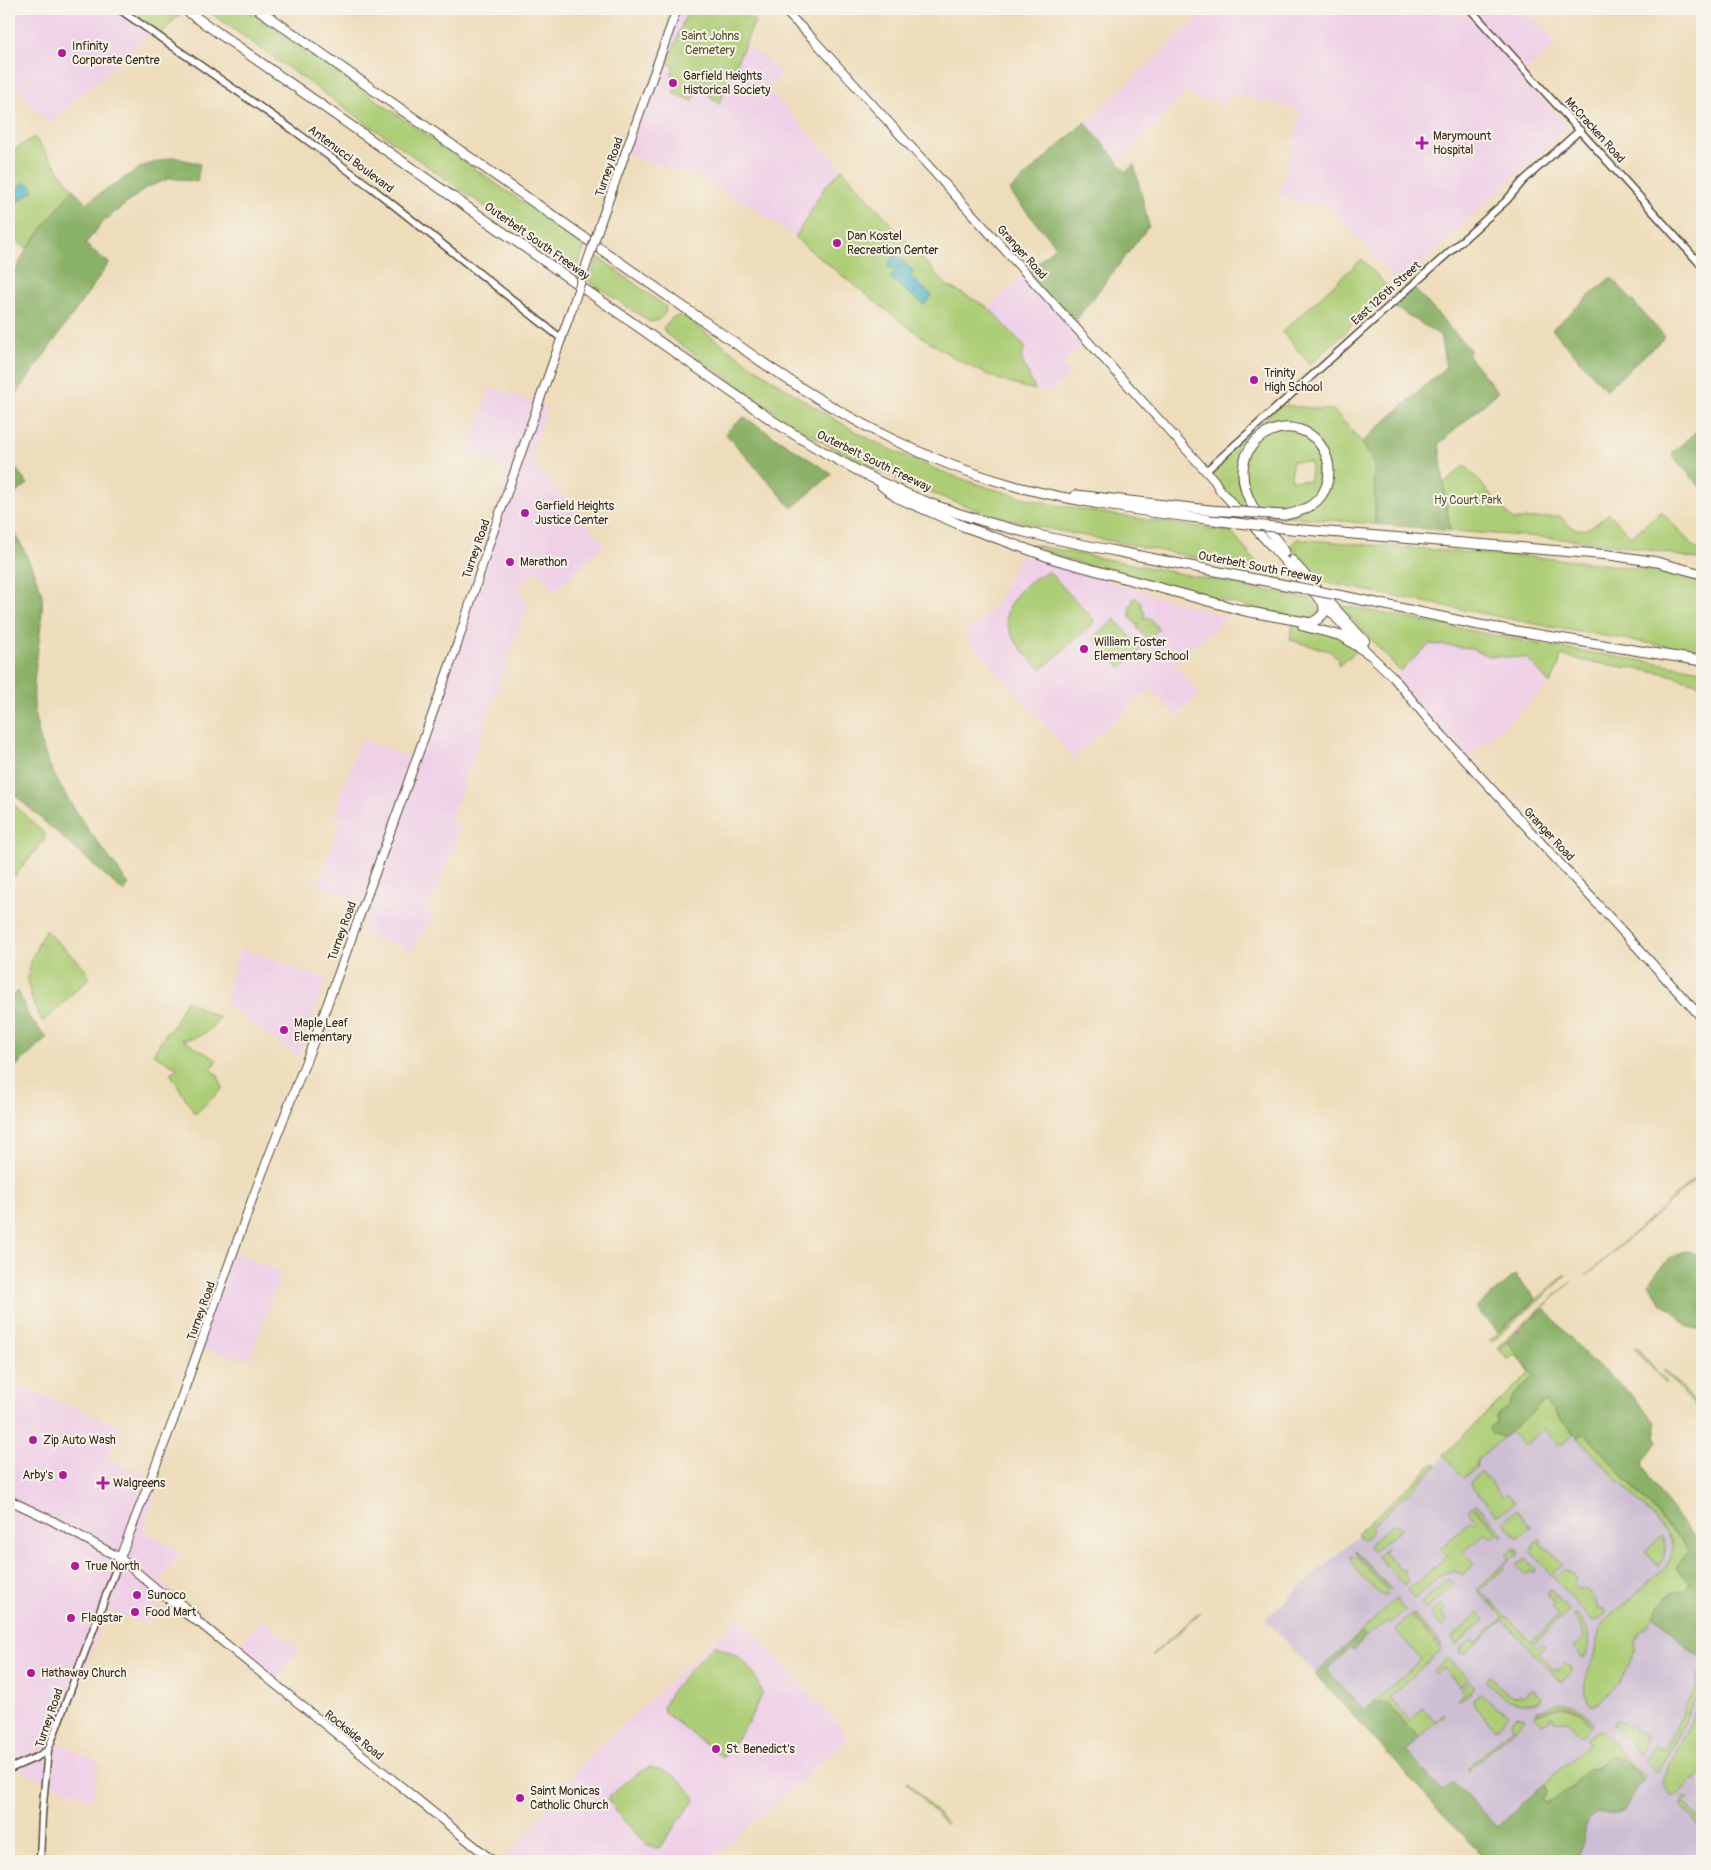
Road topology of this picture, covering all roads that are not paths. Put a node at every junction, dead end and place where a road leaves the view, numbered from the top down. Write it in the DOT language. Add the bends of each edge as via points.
graph roads {
  1 [pos="119,9"];
  2 [pos="184,9"];
  3 [pos="190,9"];
  4 [pos="258,9"];
  5 [pos="264,9"];
  6 [pos="677,9"];
  7 [pos="783,9"];
  8 [pos="789,9"];
  9 [pos="1470,9"];
  10 [pos="271,17"];
  11 [pos="813,39"];
  12 [pos="255,58"];
  13 [pos="1580,130"];
  14 [pos="1702,266"];
  15 [pos="562,339"];
  16 [pos="1206,471"];
  17 [pos="870,476"];
  18 [pos="1214,480"];
  19 [pos="1041,492"];
  20 [pos="1285,552"];
  21 [pos="1702,574"];
  22 [pos="1323,595"];
  23 [pos="1325,605"];
  24 [pos="1272,617"];
  25 [pos="1369,654"];
  26 [pos="1702,661"];
  27 [pos="1382,665"];
  28 [pos="1702,1018"];
  29 [pos="9,1500"];
  30 [pos="120,1558"];
  31 [pos="48,1750"];
  32 [pos="9,1769"];
  33 [pos="40,1861"];
  34 [pos="493,1861"];
  1 -- 15 [label="street, Antenucci Boulevard" via="372,188"];
  2 -- 12 [label="highway, Outerbelt South Freeway"];
  3 -- 12 [label="highway"];
  4 -- 10 [label="highway"];
  5 -- 10 [label="highway"];
  6 -- 15 [label="main road, Turney Road, bridge"];
  7 -- 11 [label="main road, Granger Road"];
  8 -- 11 [label="main road, Granger Road"];
  9 -- 13 [label="street, McCracken Road"];
  10 -- 19 [label="highway" via="837,411 930,457"];
  11 -- 16 [label="main road, Granger Road"];
  12 -- 17 [label="highway, Outerbelt South Freeway" via="773,420"];
  13 -- 14 [label="street, McCracken Road"];
  13 -- 16 [label="street, East 126th Street" via="1523,181 1506,201"];
  15 -- 30 [label="main road, Turney Road" via="457,645 315,1038"];
  16 -- 18 [label="main road, Granger Road"];
  17 -- 24 [label="highway" via="896,497 996,539 1089,570"];
  17 -- 26 [label="highway, Outerbelt South Freeway, bridge" via="929,503 1053,539 1479,625"];
  18 -- 20 [label="main road, Granger Road"];
  18 -- 23 [label="main road, Granger Road"];
  19 -- 20 [label="highway, bridge" via="1208,510 1284,515 1303,511 1324,491 1329,475 1326,455 1318,442 1290,428 1260,436 1250,448 1243,468 1249,499"];
  19 -- 21 [label="highway, bridge" via="1117,507 1292,529 1610,555 1657,562"];
  20 -- 22 [label="main road, Granger Road"];
  22 -- 23 [label="highway"];
  22 -- 27 [label="main road, Granger Road" via="1375,652"];
  23 -- 24 [label="highway" via="1322,616 1311,623"];
  23 -- 25 [label="main road, Granger Road"];
  24 -- 25 [label="highway" via="1342,636"];
  25 -- 27 [label="main road, Granger Road"];
  27 -- 28 [label="main road, Granger Road" via="1431,723"];
  29 -- 30 [label="main road, Rockside Road"];
  30 -- 31 [label="street, Turney Road"];
  30 -- 34 [label="main road, Rockside Road"];
  31 -- 32 [label="street"];
  31 -- 33 [label="street, Turney Road"];
}
